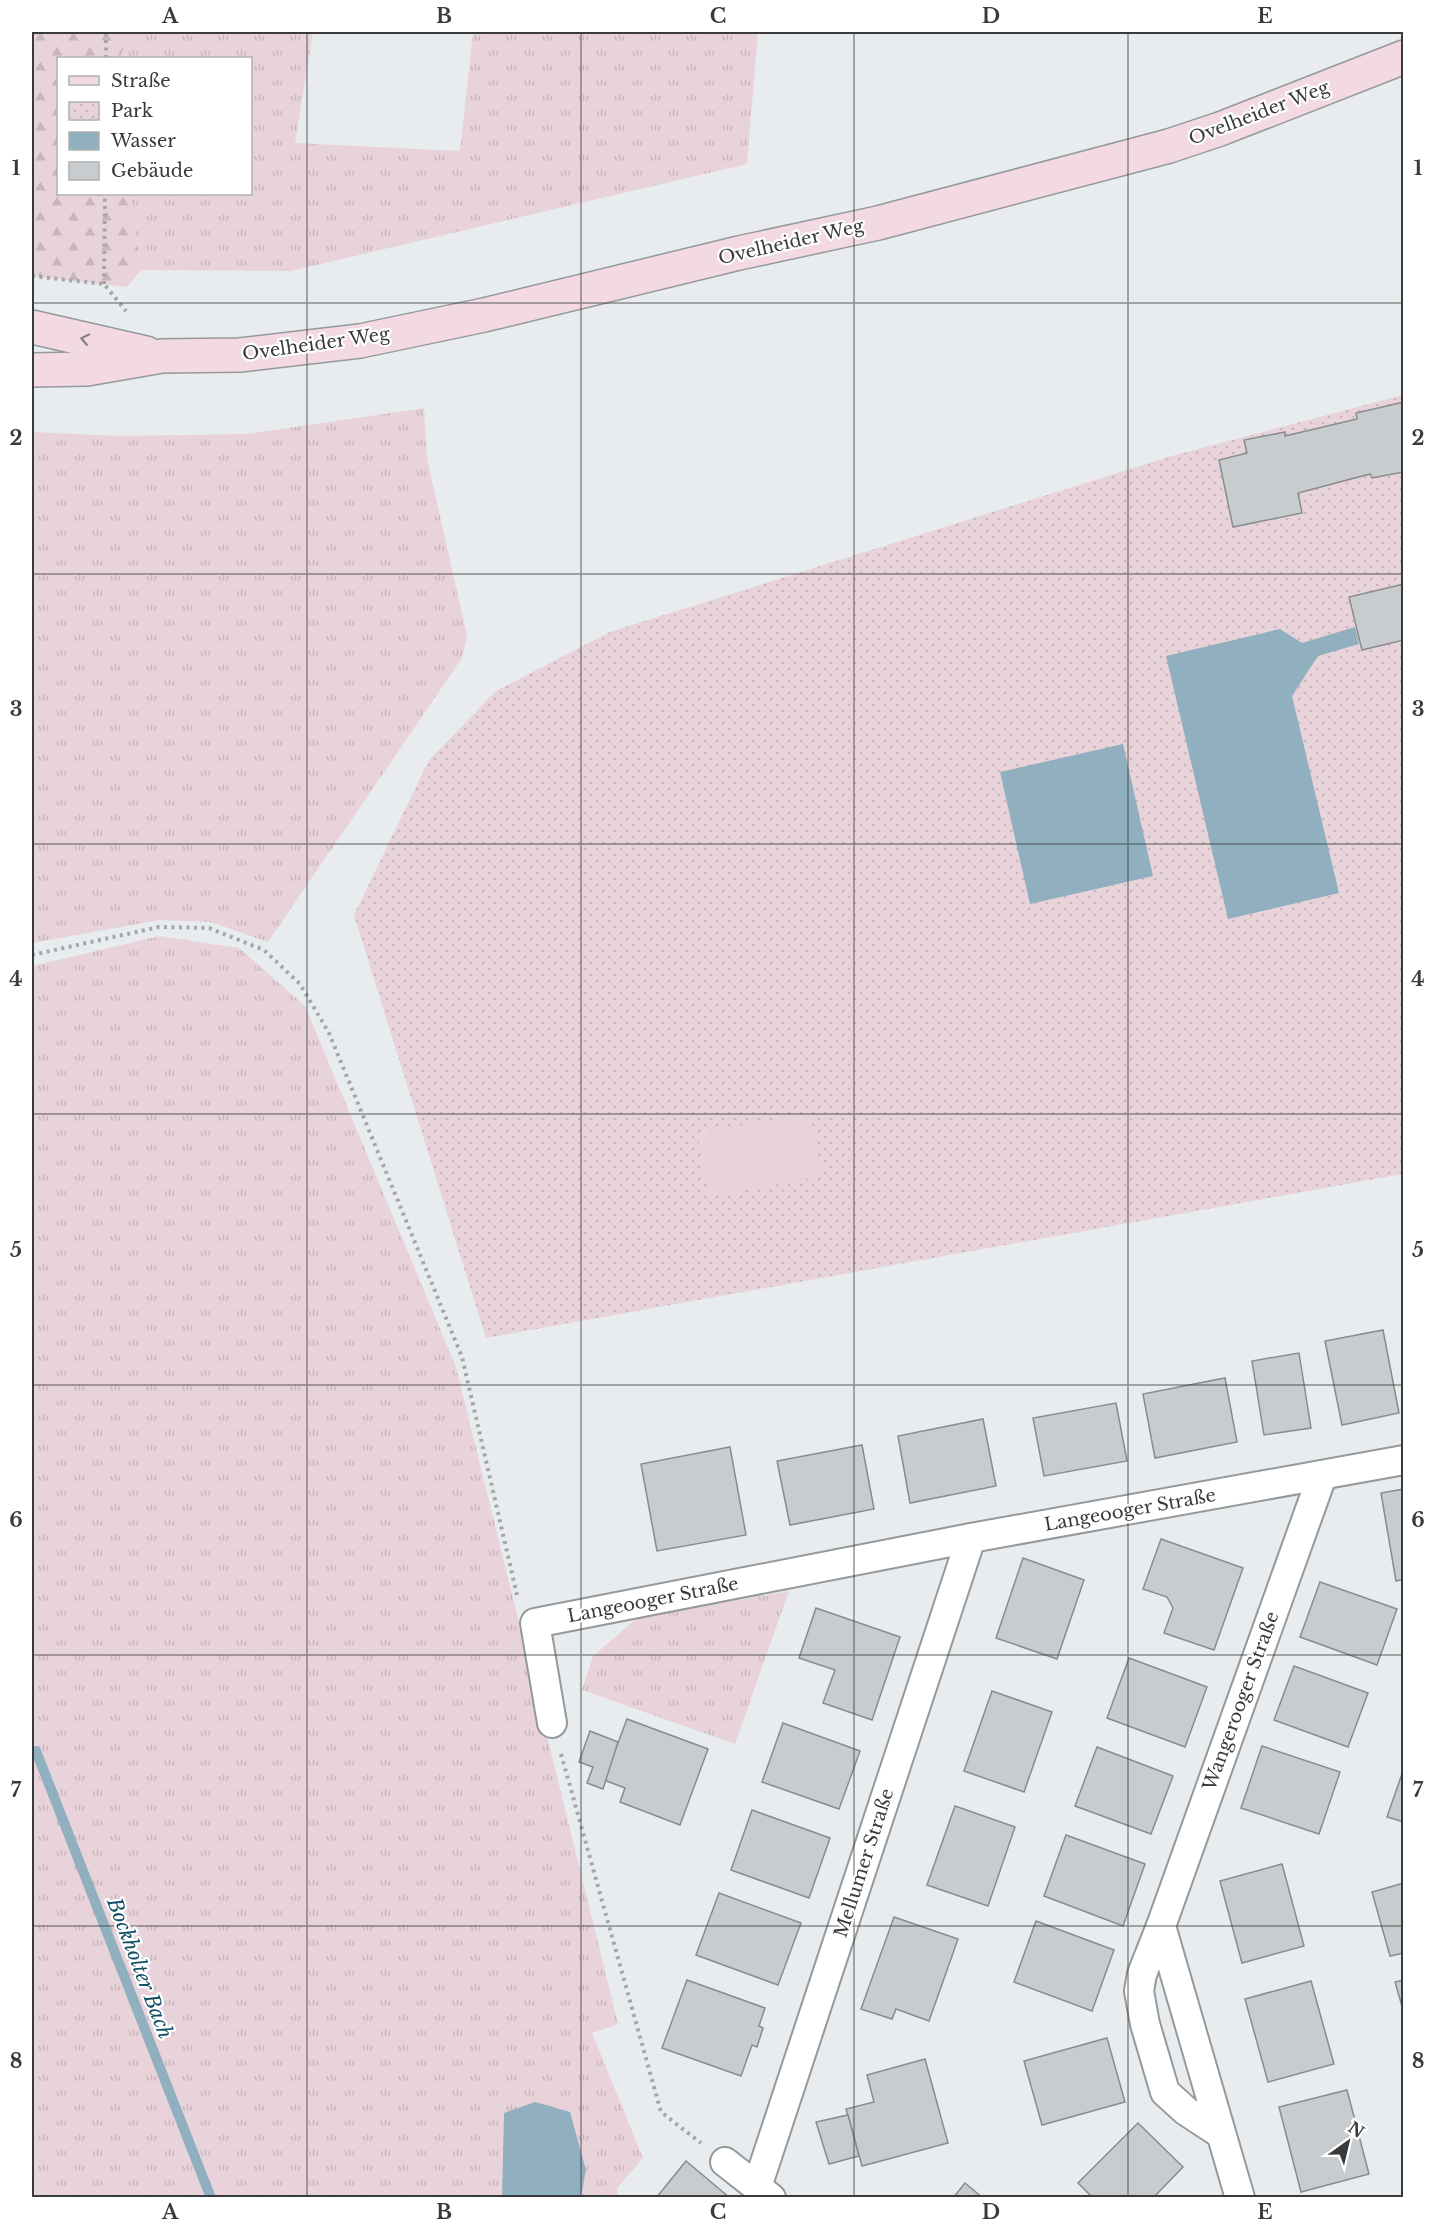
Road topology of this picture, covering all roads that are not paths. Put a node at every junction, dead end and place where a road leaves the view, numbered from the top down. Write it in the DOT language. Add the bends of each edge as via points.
graph roads {
  1 [pos="1404,57"];
  2 [pos="32,327"];
  3 [pos="162,356"];
  4 [pos="32,370"];
  5 [pos="1404,1460"];
  6 [pos="1322,1476"];
  7 [pos="970,1538"];
  8 [pos="552,1723"];
  9 [pos="1161,1926"];
  10 [pos="1221,2134"];
  11 [pos="725,2162"];
  12 [pos="764,2192"];
  13 [pos="1240,2198"];
  1 -- 3 [label="main road, Ovelheider Weg" via="1169,146 878,223 360,340 240,355"];
  3 -- 2 [label="main road, one-way"];
  3 -- 4 [label="main road" via="87,369"];
  5 -- 6 [label="street, Langeooger Straße"];
  6 -- 7 [label="street, Langeooger Straße"];
  6 -- 9 [label="street, Wangerooger Straße"];
  7 -- 8 [label="street, Langeooger Straße" via="535,1623"];
  7 -- 12 [label="street, Mellumer Straße"];
  9 -- 10 [label="street"];
  9 -- 10 [label="street, Wangerooger Straße" via="1139,1992 1145,2024 1165,2092"];
  10 -- 13 [label="street"];
  11 -- 12 [label="street"];
}
